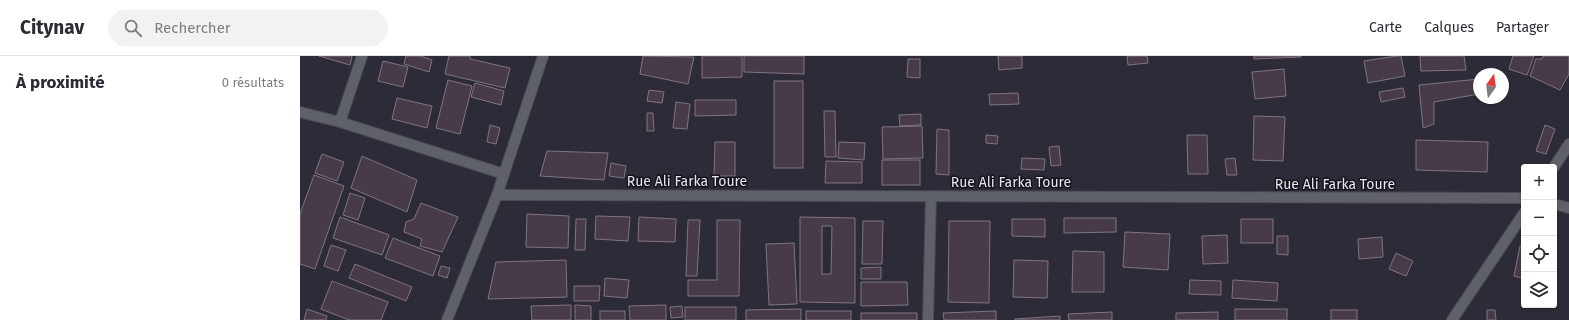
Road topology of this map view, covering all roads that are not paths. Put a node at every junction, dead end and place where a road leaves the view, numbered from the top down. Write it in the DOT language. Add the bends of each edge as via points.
graph roads {
  1 [pos="362,56"];
  2 [pos="542,56"];
  3 [pos="300,112"];
  4 [pos="340,122"];
  5 [pos="1569,144"];
  6 [pos="1556,164"];
  7 [pos="504,174"];
  8 [pos="497,195"];
  9 [pos="931,196"];
  10 [pos="1521,198"];
  11 [pos="1557,205"];
  12 [pos="1569,208"];
  13 [pos="1521,217"];
  14 [pos="447,320"];
  15 [pos="928,320"];
  16 [pos="1452,320"];
  1 -- 4 [label="street"];
  2 -- 7 [label="street"];
  3 -- 4 [label="street"];
  4 -- 7 [label="street"];
  5 -- 6 [label="street"];
  7 -- 8 [label="street"];
  8 -- 9 [label="street, Rue Ali Farka Toure"];
  8 -- 14 [label="street"];
  9 -- 10 [label="street, Rue Ali Farka Toure"];
  9 -- 15 [label="street"];
  11 -- 12 [label="street"];
  13 -- 16 [label="street"];
}
